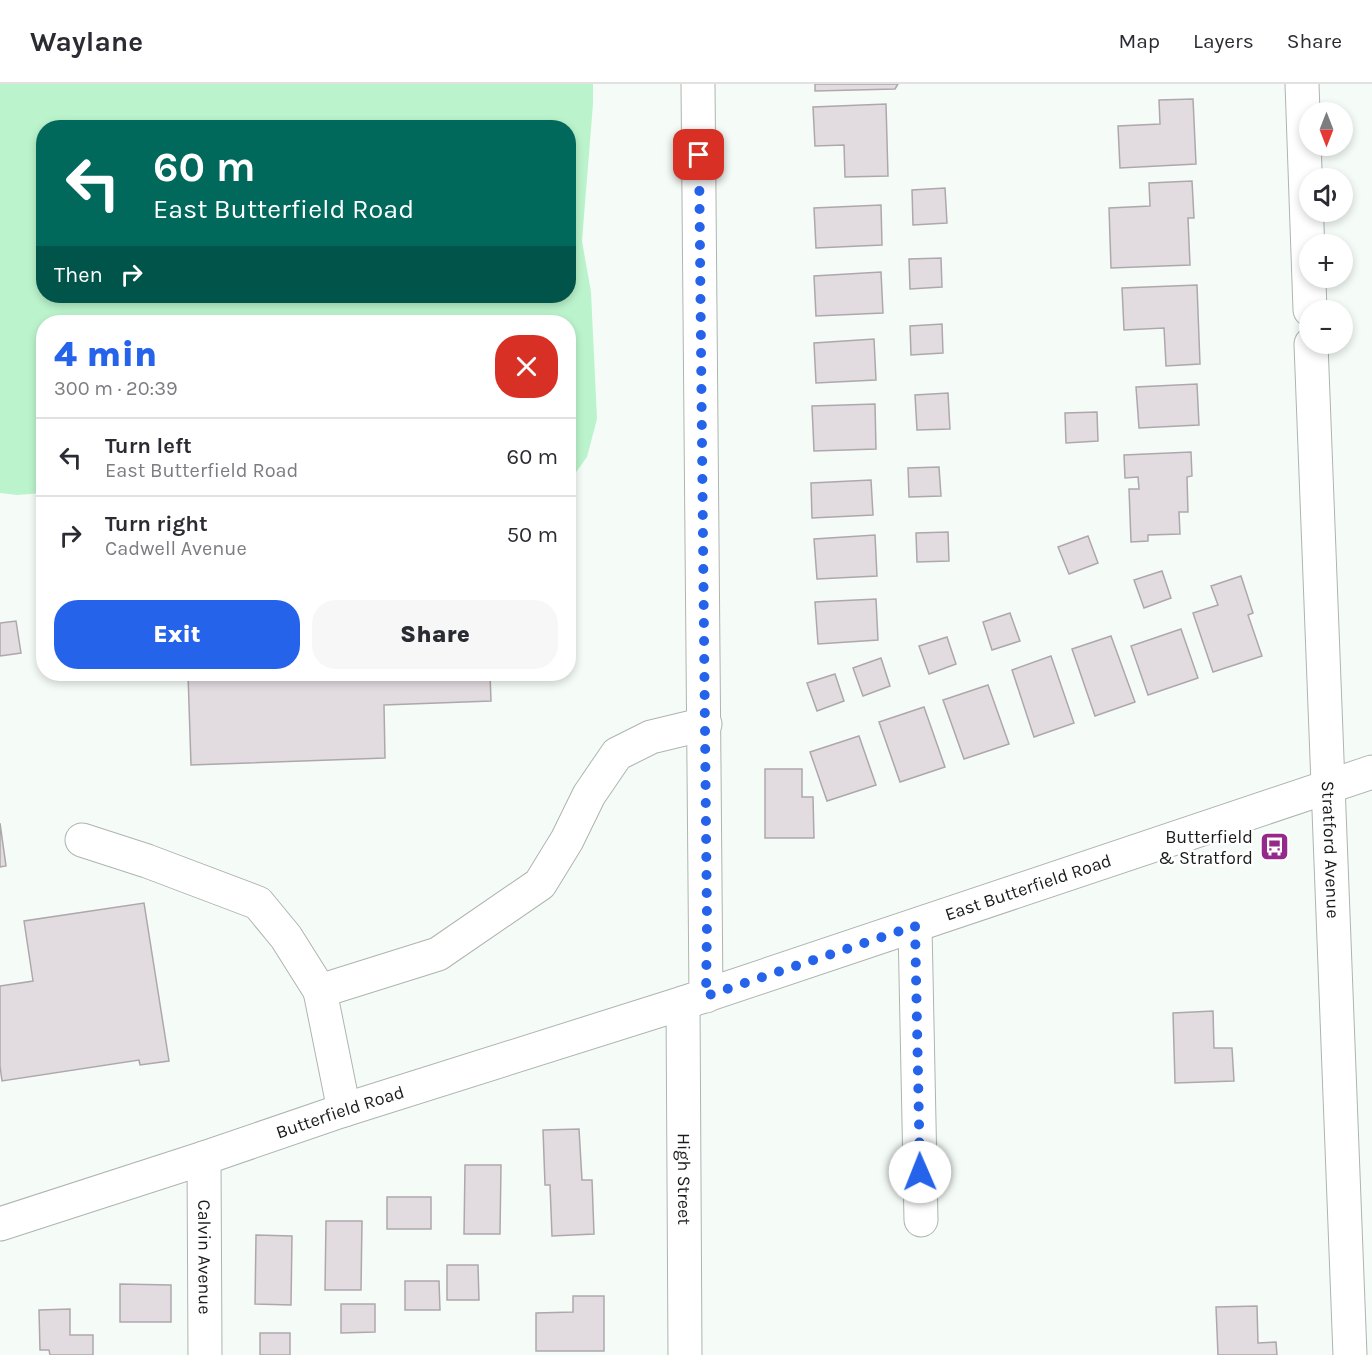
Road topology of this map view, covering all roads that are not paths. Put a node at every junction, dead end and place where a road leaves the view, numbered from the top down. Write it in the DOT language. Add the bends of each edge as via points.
graph roads {
  1 [pos="698,84"];
  2 [pos="1302,84"];
  3 [pos="1310,300"];
  4 [pos="1311,354"];
  5 [pos="705,724"];
  6 [pos="1372,772"];
  7 [pos="1328,787"];
  8 [pos="82,840"];
  9 [pos="915,926"];
  10 [pos="320,991"];
  11 [pos="694,1000"];
  12 [pos="344,1110"];
  13 [pos="204,1158"];
  14 [pos="921,1220"];
  15 [pos="0,1224"];
  16 [pos="205,1355"];
  17 [pos="685,1355"];
  18 [pos="1350,1355"];
  1 -- 5 [label="street, High Street"];
  2 -- 3 [label="street"];
  4 -- 7 [label="street, Stratford Avenue"];
  5 -- 10 [label="street" via="651,737 617,754 589,795 540,884 438,954"];
  5 -- 11 [label="street, High Street"];
  6 -- 7 [label="street, East Butterfield Road"];
  7 -- 9 [label="street, East Butterfield Road"];
  7 -- 18 [label="street, Stratford Avenue"];
  8 -- 10 [label="street" via="258,903 286,937"];
  9 -- 11 [label="street, East Butterfield Road"];
  9 -- 14 [label="street"];
  10 -- 12 [label="street"];
  11 -- 12 [label="street, Butterfield Road"];
  11 -- 17 [label="street, High Street"];
  12 -- 13 [label="street, Butterfield Road"];
  13 -- 15 [label="street, Butterfield Road"];
  13 -- 16 [label="street, Calvin Avenue"];
}
